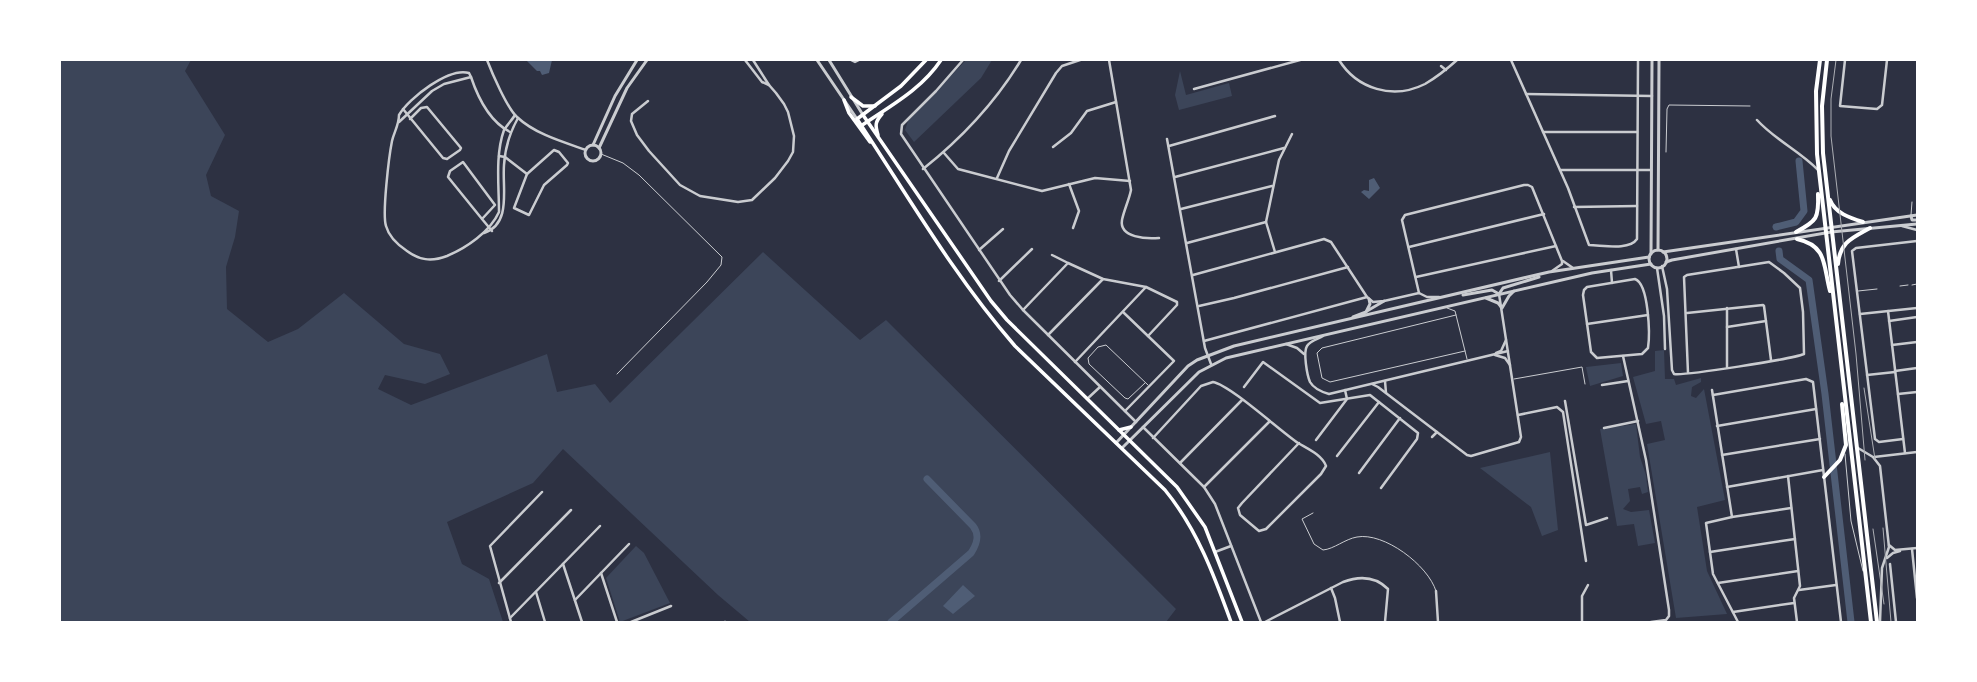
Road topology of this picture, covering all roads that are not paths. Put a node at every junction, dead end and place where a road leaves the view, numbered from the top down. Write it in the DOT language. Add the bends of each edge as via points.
graph roads {
  1 [pos="486,60"];
  2 [pos="637,60"];
  3 [pos="647,60"];
  4 [pos="746,60"];
  5 [pos="753,60"];
  6 [pos="817,60"];
  7 [pos="829,60"];
  8 [pos="851,60"];
  9 [pos="859,60"];
  10 [pos="926,60"];
  11 [pos="941,60"];
  12 [pos="963,60"];
  13 [pos="1021,60"];
  14 [pos="1080,60"];
  15 [pos="1110,60"];
  16 [pos="1300,60"];
  17 [pos="1339,60"];
  18 [pos="1457,60"];
  19 [pos="1511,60"];
  20 [pos="1638,60"];
  21 [pos="1652,60"];
  22 [pos="1658,60"];
  23 [pos="1820,60"];
  24 [pos="1828,60"];
  25 [pos="1845,60"];
  26 [pos="1887,60"];
  27 [pos="1441,66"];
  28 [pos="1446,70"];
  29 [pos="471,77"];
  30 [pos="769,85"];
  31 [pos="1194,89"];
  32 [pos="1526,94"];
  33 [pos="1638,96"];
  34 [pos="1652,96"];
  35 [pos="851,97"];
  36 [pos="844,100"];
  37 [pos="648,101"];
  38 [pos="1116,102"];
  39 [pos="876,106"];
  40 [pos="1750,106"];
  41 [pos="403,109"];
  42 [pos="886,110"];
  43 [pos="408,115"];
  44 [pos="515,115"];
  45 [pos="863,115"];
  46 [pos="1275,116"];
  47 [pos="518,118"];
  48 [pos="410,119"];
  49 [pos="857,119"];
  50 [pos="1757,120"];
  51 [pos="399,122"];
  52 [pos="867,122"];
  53 [pos="861,126"];
  54 [pos="505,129"];
  55 [pos="510,132"];
  56 [pos="1543,132"];
  57 [pos="1638,132"];
  58 [pos="1292,134"];
  59 [pos="1167,139"];
  60 [pos="880,141"];
  61 [pos="593,145"];
  62 [pos="1169,146"];
  63 [pos="1053,147"];
  64 [pos="599,148"];
  65 [pos="1284,148"];
  66 [pos="876,149"];
  67 [pos="586,150"];
  68 [pos="1666,152"];
  69 [pos="944,153"];
  70 [pos="601,154"];
  71 [pos="499,156"];
  72 [pos="505,157"];
  73 [pos="923,169"];
  74 [pos="1560,170"];
  75 [pos="1637,170"];
  76 [pos="1651,170"];
  77 [pos="1818,170"];
  78 [pos="527,174"];
  79 [pos="1175,177"];
  80 [pos="997,178"];
  81 [pos="1130,181"];
  82 [pos="1820,182"];
  83 [pos="1069,184"];
  84 [pos="1272,186"];
  85 [pos="1828,196"];
  86 [pos="1912,202"];
  87 [pos="1637,206"];
  88 [pos="1574,207"];
  89 [pos="1181,210"];
  90 [pos="1544,214"];
  91 [pos="1917,215"];
  92 [pos="1911,216"];
  93 [pos="482,219"];
  94 [pos="1917,220"];
  95 [pos="1266,222"];
  96 [pos="1862,222"];
  97 [pos="1917,224"];
  98 [pos="1831,226"];
  99 [pos="1902,226"];
  100 [pos="489,227"];
  101 [pos="1824,227"];
  102 [pos="1073,228"];
  103 [pos="1870,228"];
  104 [pos="1003,229"];
  105 [pos="1917,230"];
  106 [pos="492,231"];
  107 [pos="1796,232"];
  108 [pos="1831,232"];
  109 [pos="482,234"];
  110 [pos="1825,234"];
  111 [pos="1159,238"];
  112 [pos="1797,239"];
  113 [pos="1917,241"];
  114 [pos="1187,243"];
  115 [pos="1409,246"];
  116 [pos="1556,246"];
  117 [pos="1736,249"];
  118 [pos="979,250"];
  119 [pos="1032,250"];
  120 [pos="1658,250"];
  121 [pos="1275,252"];
  122 [pos="1663,252"];
  123 [pos="1052,255"];
  124 [pos="1650,255"];
  125 [pos="1562,261"];
  126 [pos="1666,262"];
  127 [pos="1068,263"];
  128 [pos="1650,264"];
  129 [pos="1662,266"];
  130 [pos="1348,267"];
  131 [pos="1739,267"];
  132 [pos="1573,268"];
  133 [pos="1656,268"];
  134 [pos="1611,270"];
  135 [pos="1837,271"];
  136 [pos="1549,272"];
  137 [pos="1545,274"];
  138 [pos="1193,275"];
  139 [pos="1416,277"];
  140 [pos="1103,279"];
  141 [pos="999,281"];
  142 [pos="1612,283"];
  143 [pos="1917,284"];
  144 [pos="1908,285"];
  145 [pos="1912,285"];
  146 [pos="1900,286"];
  147 [pos="1146,287"];
  148 [pos="1877,288"];
  149 [pos="1515,290"];
  150 [pos="1857,291"];
  151 [pos="1419,293"];
  152 [pos="1499,294"];
  153 [pos="1457,295"];
  154 [pos="1368,298"];
  155 [pos="1445,298"];
  156 [pos="1482,298"];
  157 [pos="1384,301"];
  158 [pos="1833,304"];
  159 [pos="1199,306"];
  160 [pos="1444,308"];
  161 [pos="1502,308"];
  162 [pos="1727,308"];
  163 [pos="1917,308"];
  164 [pos="1023,310"];
  165 [pos="1888,311"];
  166 [pos="1123,312"];
  167 [pos="1366,312"];
  168 [pos="1686,313"];
  169 [pos="1860,314"];
  170 [pos="1456,315"];
  171 [pos="1648,315"];
  172 [pos="1917,317"];
  173 [pos="1344,321"];
  174 [pos="1766,321"];
  175 [pos="1889,321"];
  176 [pos="1587,324"];
  177 [pos="1727,327"];
  178 [pos="1333,332"];
  179 [pos="1048,335"];
  180 [pos="1148,336"];
  181 [pos="1506,340"];
  182 [pos="1204,341"];
  183 [pos="1917,342"];
  184 [pos="1285,344"];
  185 [pos="1892,345"];
  186 [pos="1665,349"];
  187 [pos="1465,351"];
  188 [pos="1508,351"];
  189 [pos="1304,355"];
  190 [pos="1492,355"];
  191 [pos="1208,356"];
  192 [pos="1623,356"];
  193 [pos="1771,360"];
  194 [pos="1468,361"];
  195 [pos="1075,362"];
  196 [pos="1211,364"];
  197 [pos="1510,365"];
  198 [pos="1727,367"];
  199 [pos="1917,368"];
  200 [pos="1895,371"];
  201 [pos="1688,373"];
  202 [pos="617,374"];
  203 [pos="1867,375"];
  204 [pos="1512,379"];
  205 [pos="1384,381"];
  206 [pos="1628,381"];
  207 [pos="1145,383"];
  208 [pos="1372,384"];
  209 [pos="1585,384"];
  210 [pos="1602,385"];
  211 [pos="1100,387"];
  212 [pos="1149,387"];
  213 [pos="1843,387"];
  214 [pos="1244,388"];
  215 [pos="1345,390"];
  216 [pos="1712,390"];
  217 [pos="1917,392"];
  218 [pos="1386,394"];
  219 [pos="1898,394"];
  220 [pos="1712,395"];
  221 [pos="1087,399"];
  222 [pos="1347,399"];
  223 [pos="1242,400"];
  224 [pos="1565,401"];
  225 [pos="1378,402"];
  226 [pos="1816,409"];
  227 [pos="1125,411"];
  228 [pos="1518,415"];
  229 [pos="1400,418"];
  230 [pos="1638,421"];
  231 [pos="1136,422"];
  232 [pos="1269,422"];
  233 [pos="1717,426"];
  234 [pos="1131,427"];
  235 [pos="1143,428"];
  236 [pos="1604,428"];
  237 [pos="1119,430"];
  238 [pos="1437,432"];
  239 [pos="1124,435"];
  240 [pos="1432,437"];
  241 [pos="1153,438"];
  242 [pos="1820,439"];
  243 [pos="1903,439"];
  244 [pos="1316,440"];
  245 [pos="1129,441"];
  246 [pos="1116,443"];
  247 [pos="1299,443"];
  248 [pos="1122,448"];
  249 [pos="1858,448"];
  250 [pos="1844,451"];
  251 [pos="1917,452"];
  252 [pos="1905,453"];
  253 [pos="1722,455"];
  254 [pos="1337,456"];
  255 [pos="1873,457"];
  256 [pos="1180,463"];
  257 [pos="1826,471"];
  258 [pos="1359,473"];
  259 [pos="1788,476"];
  260 [pos="1824,477"];
  261 [pos="1727,487"];
  262 [pos="1204,488"];
  263 [pos="1381,488"];
  264 [pos="542,492"];
  265 [pos="1791,508"];
  266 [pos="571,510"];
  267 [pos="1313,513"];
  268 [pos="1732,517"];
  269 [pos="1607,518"];
  270 [pos="600,526"];
  271 [pos="1795,539"];
  272 [pos="630,544"];
  273 [pos="1889,544"];
  274 [pos="1231,546"];
  275 [pos="1917,548"];
  276 [pos="1912,549"];
  277 [pos="1900,550"];
  278 [pos="1215,552"];
  279 [pos="1710,552"];
  280 [pos="1586,561"];
  281 [pos="1219,562"];
  282 [pos="1884,562"];
  283 [pos="563,564"];
  284 [pos="1890,564"];
  285 [pos="1210,565"];
  286 [pos="1798,571"];
  287 [pos="601,572"];
  288 [pos="1916,579"];
  289 [pos="1866,581"];
  290 [pos="499,582"];
  291 [pos="1718,583"];
  292 [pos="1588,585"];
  293 [pos="1836,585"];
  294 [pos="1331,588"];
  295 [pos="1799,590"];
  296 [pos="1436,591"];
  297 [pos="536,592"];
  298 [pos="1917,598"];
  299 [pos="575,600"];
  300 [pos="1794,603"];
  301 [pos="671,606"];
  302 [pos="1733,612"];
  303 [pos="510,618"];
  304 [pos="511,622"];
  305 [pos="545,622"];
  306 [pos="582,622"];
  307 [pos="617,622"];
  308 [pos="631,622"];
  309 [pos="1232,622"];
  310 [pos="1242,622"];
  311 [pos="1261,622"];
  312 [pos="1265,622"];
  313 [pos="1340,622"];
  314 [pos="1385,622"];
  315 [pos="1438,622"];
  316 [pos="1582,622"];
  317 [pos="1651,622"];
  318 [pos="1738,622"];
  319 [pos="1797,622"];
  320 [pos="1841,622"];
  321 [pos="1871,622"];
  322 [pos="1879,622"];
  323 [pos="1896,622"];
  1 -- 44 [label="street"];
  2 -- 61 [label="street" via="615,96"];
  3 -- 64 [label="street" via="627,88"];
  4 -- 30 [label="street" via="762,82"];
  5 -- 30 [label="street"];
  6 -- 36 [label="street"];
  7 -- 35 [label="street"];
  8 -- 9 [label="street"];
  10 -- 39 [label="main road" via="901,86"];
  11 -- 42 [label="main road" via="921,84"];
  12 -- 73 [label="street" via="901,127 901,134"];
  13 -- 69 [label="street" via="993,102"];
  14 -- 80 [label="street" via="1062,66 1056,72"];
  15 -- 38 [label="street"];
  16 -- 31 [label="street"];
  17 -- 28 [label="street" via="1350,75 1372,89 1381,91 1415,88"];
  18 -- 28 [label="street"];
  19 -- 32 [label="street"];
  20 -- 33 [label="street"];
  21 -- 34 [label="street"];
  22 -- 120 [label="street"];
  23 -- 77 [label="main road" via="1816,91"];
  24 -- 85 [label="main road" via="1822,106 1823,153"];
  25 -- 26 [label="street" via="1840,106 1877,109 1882,105"];
  27 -- 28 [label="street"];
  29 -- 41 [label="street" via="467,72 439,80"];
  29 -- 43 [label="street" via="444,84"];
  29 -- 54 [label="street" via="486,109"];
  30 -- 37 [label="street" via="788,112 795,145 775,178 752,200 738,202 700,196 680,185 649,151 630,121 632,114"];
  32 -- 33 [label="street"];
  32 -- 56 [label="street"];
  33 -- 34 [label="street"];
  33 -- 57 [label="street"];
  34 -- 76 [label="street"];
  35 -- 39 [label="main road" via="863,106"];
  35 -- 45 [label="street"];
  36 -- 49 [label="street"];
  36 -- 66 [label="main road" via="865,138"];
  38 -- 63 [label="street" via="1087,110 1071,133"];
  38 -- 81 [label="street"];
  39 -- 45 [label="main road"];
  40 -- 68 [label="lane" via="1669,105"];
  41 -- 43 [label="street"];
  41 -- 51 [label="street" via="399,115"];
  42 -- 52 [label="main road"];
  42 -- 60 [label="main road" via="876,120 875,125"];
  43 -- 48 [label="street"];
  43 -- 51 [label="street"];
  44 -- 47 [label="street"];
  44 -- 54 [label="street"];
  45 -- 49 [label="main road"];
  45 -- 52 [label="main road"];
  46 -- 62 [label="street"];
  47 -- 55 [label="street"];
  47 -- 67 [label="street" via="544,135"];
  48 -- 48 [label="street" via="422,108 427,107 461,148 460,150 448,159 443,158"];
  49 -- 53 [label="main road"];
  50 -- 77 [label="street"];
  51 -- 109 [label="street" via="392,141 385,211 386,227 390,236 399,246 417,258 427,260 446,256"];
  52 -- 53 [label="main road"];
  52 -- 60 [label="main road"];
  53 -- 66 [label="main road"];
  54 -- 55 [label="street"];
  54 -- 71 [label="street"];
  55 -- 72 [label="street"];
  56 -- 57 [label="street"];
  56 -- 74 [label="street"];
  57 -- 75 [label="street"];
  58 -- 65 [label="street"];
  59 -- 62 [label="street"];
  60 -- 221 [label="main road" via="995,305 1029,344"];
  61 -- 64 [label="street"];
  61 -- 67 [label="street"];
  62 -- 79 [label="street"];
  64 -- 70 [label="street"];
  65 -- 79 [label="street"];
  65 -- 84 [label="street"];
  66 -- 246 [label="main road" via="954,268 992,319 1015,346"];
  67 -- 70 [label="street" via="590,160 597,159"];
  69 -- 73 [label="street"];
  69 -- 80 [label="street" via="958,169"];
  70 -- 202 [label="lane" via="623,163 639,175 722,257 721,265 707,282"];
  71 -- 72 [label="street"];
  71 -- 100 [label="street" via="499,212"];
  72 -- 78 [label="street"];
  72 -- 106 [label="street" via="504,210"];
  73 -- 118 [label="street"];
  74 -- 75 [label="street"];
  74 -- 88 [label="street"];
  75 -- 76 [label="street"];
  75 -- 87 [label="street"];
  76 -- 124 [label="street"];
  77 -- 82 [label="main road"];
  78 -- 78 [label="street" via="554,150 568,163 544,185 529,215 513,206"];
  79 -- 89 [label="street"];
  80 -- 83 [label="street" via="1042,191"];
  81 -- 83 [label="street" via="1095,178"];
  81 -- 111 [label="street" via="1129,202 1122,221 1124,229 1129,234 1140,237"];
  82 -- 101 [label="main road"];
  82 -- 107 [label="main road" via="1818,216 1810,225"];
  83 -- 102 [label="street" via="1079,210"];
  84 -- 89 [label="street"];
  84 -- 95 [label="street"];
  85 -- 96 [label="main road" via="1832,205 1839,211"];
  85 -- 98 [label="main road"];
  86 -- 92 [label="lane"];
  87 -- 88 [label="street"];
  87 -- 88 [label="street" via="1637,239 1627,246 1589,245"];
  89 -- 114 [label="street"];
  90 -- 115 [label="street"];
  90 -- 115 [label="street" via="1532,187 1524,185 1405,215 1402,220"];
  90 -- 116 [label="street"];
  91 -- 92 [label="street"];
  92 -- 94 [label="street" via="1912,220"];
  92 -- 96 [label="street"];
  93 -- 93 [label="street" via="448,177 450,171 463,162 495,206"];
  93 -- 100 [label="street"];
  95 -- 114 [label="street"];
  95 -- 121 [label="street"];
  96 -- 98 [label="street"];
  97 -- 99 [label="street"];
  98 -- 101 [label="street"];
  98 -- 108 [label="main road"];
  99 -- 103 [label="street"];
  99 -- 105 [label="street"];
  100 -- 106 [label="street"];
  100 -- 109 [label="street"];
  101 -- 107 [label="street"];
  101 -- 110 [label="main road"];
  103 -- 108 [label="street"];
  103 -- 135 [label="main road" via="1852,238 1841,249"];
  104 -- 118 [label="street"];
  106 -- 109 [label="street"];
  107 -- 122 [label="street"];
  108 -- 110 [label="street"];
  108 -- 135 [label="main road"];
  110 -- 112 [label="street"];
  110 -- 158 [label="main road"];
  112 -- 117 [label="street"];
  112 -- 158 [label="main road" via="1813,245 1823,258"];
  113 -- 150 [label="street" via="1853,249"];
  114 -- 138 [label="street"];
  115 -- 139 [label="street"];
  116 -- 125 [label="street"];
  116 -- 139 [label="street"];
  117 -- 126 [label="street"];
  117 -- 131 [label="street"];
  118 -- 141 [label="street"];
  119 -- 141 [label="street"];
  120 -- 122 [label="street"];
  120 -- 124 [label="street"];
  121 -- 130 [label="street" via="1328,240"];
  121 -- 138 [label="street"];
  122 -- 126 [label="street"];
  123 -- 127 [label="street"];
  124 -- 128 [label="street"];
  124 -- 132 [label="street"];
  125 -- 132 [label="street"];
  125 -- 136 [label="street" via="1559,268"];
  126 -- 129 [label="street"];
  127 -- 140 [label="street"];
  127 -- 164 [label="street"];
  128 -- 133 [label="street"];
  128 -- 134 [label="street"];
  129 -- 133 [label="street"];
  129 -- 201 [label="street" via="1667,289 1672,370 1674,374"];
  130 -- 154 [label="street"];
  130 -- 159 [label="street"];
  131 -- 168 [label="street" via="1687,275 1683,280"];
  131 -- 193 [label="street" via="1769,262 1800,287 1805,351 1800,355"];
  132 -- 136 [label="street"];
  133 -- 186 [label="street" via="1664,316"];
  134 -- 142 [label="street"];
  134 -- 149 [label="street"];
  135 -- 249 [label="main road"];
  136 -- 137 [label="street"];
  137 -- 152 [label="street" via="1503,288"];
  137 -- 153 [label="street"];
  138 -- 159 [label="street"];
  139 -- 151 [label="street"];
  140 -- 147 [label="street"];
  140 -- 179 [label="street"];
  141 -- 164 [label="street"];
  142 -- 171 [label="street" via="1635,279 1640,282"];
  142 -- 176 [label="street" via="1587,287 1584,290"];
  143 -- 145 [label="lane"];
  144 -- 146 [label="lane"];
  147 -- 166 [label="street"];
  147 -- 180 [label="street" via="1177,302 1177,306"];
  148 -- 150 [label="lane"];
  149 -- 152 [label="street"];
  149 -- 161 [label="street" via="1508,296"];
  150 -- 169 [label="street"];
  151 -- 155 [label="street" via="1427,297"];
  151 -- 157 [label="street"];
  152 -- 153 [label="street" via="1492,290"];
  152 -- 156 [label="street"];
  152 -- 161 [label="street"];
  153 -- 155 [label="street"];
  154 -- 157 [label="street" via="1377,302"];
  154 -- 167 [label="street" via="1370,304"];
  154 -- 182 [label="street"];
  155 -- 173 [label="street"];
  156 -- 160 [label="street"];
  156 -- 161 [label="street" via="1491,299"];
  157 -- 167 [label="street"];
  158 -- 213 [label="main road"];
  159 -- 182 [label="street"];
  160 -- 170 [label="lane" via="1454,310"];
  160 -- 178 [label="street"];
  161 -- 181 [label="street"];
  162 -- 168 [label="street"];
  162 -- 174 [label="street" via="1763,305"];
  162 -- 177 [label="street"];
  163 -- 165 [label="street"];
  164 -- 179 [label="street"];
  165 -- 169 [label="street"];
  165 -- 175 [label="street"];
  166 -- 180 [label="street"];
  166 -- 195 [label="street"];
  167 -- 173 [label="street"];
  168 -- 201 [label="street"];
  169 -- 203 [label="street"];
  170 -- 187 [label="lane"];
  170 -- 187 [label="lane" via="1319,349 1317,355 1320,375 1330,382"];
  171 -- 176 [label="street"];
  171 -- 192 [label="street" via="1646,350 1642,354"];
  172 -- 175 [label="street"];
  173 -- 191 [label="street" via="1234,346"];
  174 -- 177 [label="street"];
  174 -- 193 [label="street"];
  175 -- 185 [label="street"];
  176 -- 192 [label="street" via="1595,357 1600,359"];
  177 -- 198 [label="street"];
  178 -- 184 [label="street"];
  178 -- 189 [label="street" via="1310,342"];
  179 -- 195 [label="street"];
  180 -- 212 [label="street" via="1174,361"];
  181 -- 188 [label="street"];
  181 -- 190 [label="street" via="1501,351"];
  182 -- 191 [label="street"];
  183 -- 185 [label="street"];
  184 -- 189 [label="street" via="1297,348"];
  184 -- 196 [label="street"];
  185 -- 200 [label="street"];
  187 -- 194 [label="lane"];
  188 -- 190 [label="street"];
  188 -- 197 [label="street"];
  189 -- 215 [label="street" via="1310,382 1319,391 1328,394"];
  190 -- 194 [label="street"];
  190 -- 197 [label="street" via="1501,356"];
  191 -- 196 [label="street"];
  191 -- 231 [label="street" via="1188,366"];
  192 -- 206 [label="street"];
  193 -- 198 [label="street"];
  194 -- 205 [label="street"];
  195 -- 211 [label="street"];
  196 -- 235 [label="street"];
  197 -- 204 [label="street"];
  198 -- 201 [label="street"];
  199 -- 200 [label="street"];
  200 -- 203 [label="street"];
  200 -- 219 [label="street"];
  203 -- 243 [label="street" via="1875,439 1879,442"];
  204 -- 209 [label="lane" via="1582,367"];
  204 -- 228 [label="street"];
  205 -- 208 [label="street"];
  205 -- 218 [label="street"];
  206 -- 210 [label="street"];
  206 -- 230 [label="street"];
  207 -- 207 [label="lane" via="1106,345 1098,347 1088,358 1088,362 1125,398 1128,399"];
  207 -- 212 [label="lane"];
  208 -- 215 [label="street"];
  208 -- 218 [label="street"];
  211 -- 221 [label="street"];
  211 -- 227 [label="street"];
  212 -- 227 [label="street"];
  213 -- 250 [label="main road" via="1846,445"];
  213 -- 289 [label="main road"];
  214 -- 222 [label="street" via="1263,362 1320,403"];
  215 -- 222 [label="street"];
  216 -- 220 [label="street"];
  217 -- 219 [label="street"];
  218 -- 238 [label="street"];
  219 -- 243 [label="street"];
  220 -- 226 [label="street" via="1806,379 1813,382"];
  220 -- 233 [label="street"];
  221 -- 237 [label="main road"];
  222 -- 225 [label="street" via="1368,394"];
  222 -- 244 [label="street"];
  223 -- 232 [label="street"];
  223 -- 241 [label="street" via="1218,383 1204,384"];
  223 -- 256 [label="street"];
  224 -- 269 [label="street" via="1586,525"];
  225 -- 229 [label="street"];
  225 -- 254 [label="street"];
  226 -- 233 [label="street"];
  226 -- 242 [label="street"];
  227 -- 231 [label="street"];
  228 -- 238 [label="street" via="1521,437 1519,442 1471,456"];
  228 -- 280 [label="street" via="1557,407 1563,412"];
  229 -- 258 [label="street"];
  229 -- 263 [label="street" via="1417,431 1419,436"];
  230 -- 236 [label="street"];
  230 -- 317 [label="street" via="1669,610 1666,620"];
  231 -- 234 [label="street"];
  232 -- 247 [label="street"];
  232 -- 262 [label="street"];
  233 -- 253 [label="street"];
  234 -- 237 [label="main road"];
  234 -- 239 [label="street"];
  235 -- 241 [label="street"];
  235 -- 245 [label="street"];
  237 -- 239 [label="main road"];
  238 -- 240 [label="street"];
  239 -- 245 [label="main road"];
  239 -- 246 [label="street"];
  241 -- 256 [label="street"];
  242 -- 253 [label="street"];
  242 -- 257 [label="street"];
  243 -- 252 [label="street"];
  245 -- 248 [label="street"];
  245 -- 278 [label="main road" via="1189,502 1205,527"];
  246 -- 248 [label="main road"];
  247 -- 247 [label="street" via="1238,508 1240,515 1259,531 1266,529 1326,466 1324,460"];
  248 -- 285 [label="main road" via="1165,490 1183,513"];
  249 -- 255 [label="street"];
  249 -- 322 [label="main road"];
  250 -- 257 [label="main road" via="1840,460"];
  250 -- 289 [label="lane" via="1851,521"];
  251 -- 252 [label="street"];
  252 -- 255 [label="street"];
  253 -- 261 [label="street"];
  255 -- 273 [label="street" via="1880,466"];
  256 -- 262 [label="street"];
  257 -- 259 [label="street"];
  257 -- 260 [label="main road"];
  259 -- 261 [label="street"];
  259 -- 265 [label="street"];
  260 -- 293 [label="street"];
  261 -- 268 [label="street"];
  262 -- 274 [label="street" via="1215,504"];
  264 -- 290 [label="street" via="490,546"];
  265 -- 268 [label="street"];
  265 -- 271 [label="street"];
  266 -- 290 [label="street"];
  267 -- 296 [label="lane" via="1302,519 1314,544 1322,550 1356,537 1371,537 1406,553 1418,563 1434,584"];
  268 -- 279 [label="street" via="1706,523"];
  270 -- 283 [label="street"];
  271 -- 279 [label="street"];
  271 -- 286 [label="street"];
  272 -- 287 [label="street"];
  273 -- 277 [label="street"];
  273 -- 282 [label="street" via="1889,552"];
  274 -- 278 [label="street"];
  274 -- 311 [label="street"];
  275 -- 276 [label="street"];
  276 -- 277 [label="street"];
  276 -- 288 [label="street"];
  277 -- 282 [label="street" via="1891,554"];
  278 -- 281 [label="main road"];
  279 -- 291 [label="street" via="1713,574"];
  281 -- 285 [label="main road"];
  281 -- 310 [label="main road"];
  282 -- 322 [label="street"];
  283 -- 297 [label="street"];
  283 -- 299 [label="street"];
  284 -- 323 [label="street"];
  285 -- 309 [label="main road"];
  286 -- 291 [label="street"];
  286 -- 295 [label="street"];
  287 -- 299 [label="street"];
  287 -- 307 [label="street"];
  288 -- 298 [label="street"];
  289 -- 321 [label="main road"];
  290 -- 303 [label="street"];
  291 -- 302 [label="street"];
  292 -- 316 [label="street" via="1582,596"];
  293 -- 295 [label="street"];
  293 -- 320 [label="street"];
  294 -- 312 [label="street"];
  294 -- 313 [label="street"];
  294 -- 314 [label="street" via="1356,577 1382,584 1388,588"];
  295 -- 300 [label="street"];
  296 -- 315 [label="street"];
  297 -- 303 [label="street"];
  297 -- 305 [label="street"];
  299 -- 306 [label="street"];
  300 -- 302 [label="street"];
  300 -- 319 [label="street"];
  301 -- 308 [label="street"];
  302 -- 318 [label="street"];
  303 -- 304 [label="street"];
}
